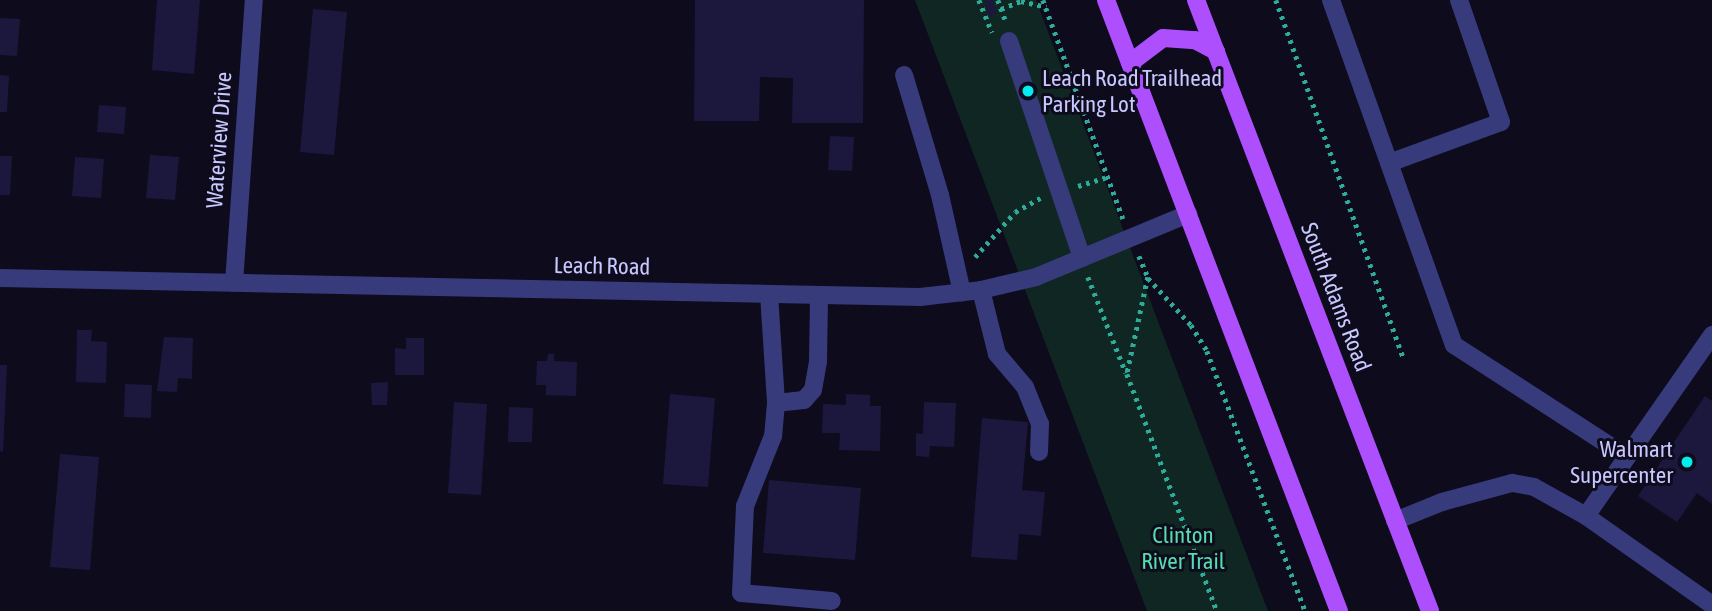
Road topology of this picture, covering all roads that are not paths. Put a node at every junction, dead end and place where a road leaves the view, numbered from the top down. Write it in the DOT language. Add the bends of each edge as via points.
graph roads {
  1 [pos="254,0"];
  2 [pos="1106,0"];
  3 [pos="1196,0"];
  4 [pos="1331,0"];
  5 [pos="1459,0"];
  6 [pos="1009,41"];
  7 [pos="1216,51"];
  8 [pos="1130,63"];
  9 [pos="904,75"];
  10 [pos="1389,163"];
  11 [pos="1188,214"];
  12 [pos="1082,258"];
  13 [pos="0,278"];
  14 [pos="234,283"];
  15 [pos="981,290"];
  16 [pos="962,293"];
  17 [pos="769,294"];
  18 [pos="819,296"];
  19 [pos="1712,335"];
  20 [pos="776,402"];
  21 [pos="1039,453"];
  22 [pos="1628,457"];
  23 [pos="1586,516"];
  24 [pos="1395,521"];
  25 [pos="832,601"];
  26 [pos="1712,605"];
  27 [pos="1339,611"];
  28 [pos="1430,611"];
  1 -- 14 [label="street, Waterview Drive"];
  2 -- 8 [label="main road"];
  3 -- 7 [label="main road, South Adams Road"];
  4 -- 10 [label="street"];
  5 -- 10 [label="street" via="1501,122"];
  6 -- 12 [label="street"];
  7 -- 8 [label="main road" via="1195,40 1163,38"];
  7 -- 24 [label="main road, South Adams Road"];
  8 -- 11 [label="main road"];
  9 -- 16 [label="street" via="940,195"];
  10 -- 22 [label="street" via="1454,345"];
  11 -- 12 [label="street, Leach Road"];
  11 -- 27 [label="main road"];
  12 -- 15 [label="street, Leach Road"];
  13 -- 14 [label="street, Leach Road"];
  14 -- 17 [label="street, Leach Road"];
  15 -- 16 [label="street, Leach Road"];
  15 -- 21 [label="street" via="997,354 1025,387 1040,424"];
  16 -- 18 [label="street, Leach Road"];
  17 -- 18 [label="street, Leach Road"];
  17 -- 20 [label="street"];
  18 -- 20 [label="street" via="813,390 804,400"];
  19 -- 22 [label="street"];
  20 -- 25 [label="street" via="773,436 745,506 741,593"];
  22 -- 23 [label="street"];
  23 -- 24 [label="street" via="1534,487 1512,483 1442,502"];
  23 -- 26 [label="street"];
  24 -- 28 [label="main road, South Adams Road"];
}
